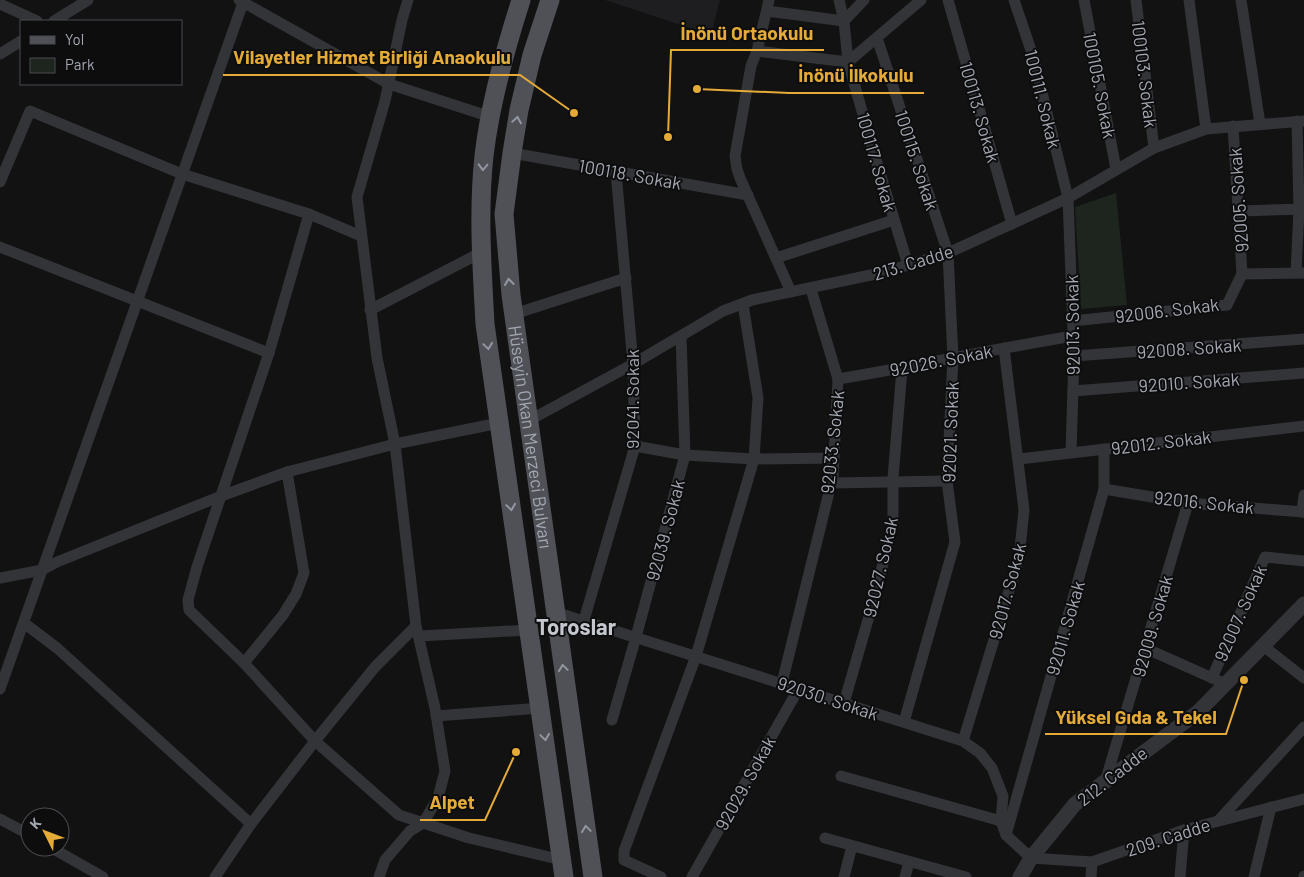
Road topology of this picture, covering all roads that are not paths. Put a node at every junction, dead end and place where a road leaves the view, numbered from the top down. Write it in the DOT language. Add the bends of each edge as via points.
graph roads {
  1 [pos="88,0"];
  2 [pos="408,0"];
  3 [pos="521,0"];
  4 [pos="550,0"];
  5 [pos="839,0"];
  6 [pos="864,0"];
  7 [pos="921,0"];
  8 [pos="948,0"];
  9 [pos="1014,0"];
  10 [pos="1084,0"];
  11 [pos="1136,0"];
  12 [pos="1189,0"];
  13 [pos="1241,0"];
  14 [pos="242,1"];
  15 [pos="0,4"];
  16 [pos="768,5"];
  17 [pos="35,20"];
  18 [pos="56,20"];
  19 [pos="844,21"];
  20 [pos="877,38"];
  21 [pos="20,42"];
  22 [pos="757,51"];
  23 [pos="0,54"];
  24 [pos="848,62"];
  25 [pos="389,84"];
  26 [pos="491,117"];
  27 [pos="1301,121"];
  28 [pos="1260,124"];
  29 [pos="1233,126"];
  30 [pos="1206,129"];
  31 [pos="1154,148"];
  32 [pos="512,153"];
  33 [pos="1116,169"];
  34 [pos="616,172"];
  35 [pos="182,174"];
  36 [pos="0,182"];
  37 [pos="748,195"];
  38 [pos="1068,198"];
  39 [pos="1302,209"];
  40 [pos="1239,211"];
  41 [pos="309,214"];
  42 [pos="894,220"];
  43 [pos="1012,224"];
  44 [pos="361,236"];
  45 [pos="0,247"];
  46 [pos="482,252"];
  47 [pos="948,253"];
  48 [pos="776,258"];
  49 [pos="908,265"];
  50 [pos="1300,273"];
  51 [pos="1242,274"];
  52 [pos="626,278"];
  53 [pos="811,289"];
  54 [pos="792,292"];
  55 [pos="137,301"];
  56 [pos="743,304"];
  57 [pos="370,310"];
  58 [pos="514,314"];
  59 [pos="1072,321"];
  60 [pos="680,336"];
  61 [pos="1073,336"];
  62 [pos="1304,340"];
  63 [pos="1004,348"];
  64 [pos="269,353"];
  65 [pos="1074,356"];
  66 [pos="953,358"];
  67 [pos="634,364"];
  68 [pos="902,369"];
  69 [pos="1304,373"];
  70 [pos="838,379"];
  71 [pos="1073,391"];
  72 [pos="528,421"];
  73 [pos="499,423"];
  74 [pos="1304,426"];
  75 [pos="395,444"];
  76 [pos="635,446"];
  77 [pos="1104,449"];
  78 [pos="1072,452"];
  79 [pos="684,455"];
  80 [pos="833,458"];
  81 [pos="754,459"];
  82 [pos="1018,459"];
  83 [pos="287,472"];
  84 [pos="947,481"];
  85 [pos="893,482"];
  86 [pos="831,483"];
  87 [pos="1104,489"];
  88 [pos="1304,495"];
  89 [pos="221,496"];
  90 [pos="1188,503"];
  91 [pos="1303,512"];
  92 [pos="1304,561"];
  93 [pos="42,570"];
  94 [pos="0,578"];
  95 [pos="1304,604"];
  96 [pos="555,612"];
  97 [pos="584,620"];
  98 [pos="24,622"];
  99 [pos="530,630"];
  100 [pos="418,631"];
  101 [pos="636,637"];
  102 [pos="1262,645"];
  103 [pos="1146,648"];
  104 [pos="696,656"];
  105 [pos="244,664"];
  106 [pos="1304,678"];
  107 [pos="1219,681"];
  108 [pos="782,683"];
  109 [pos="799,688"];
  110 [pos="0,689"];
  111 [pos="844,703"];
  112 [pos="541,708"];
  113 [pos="436,716"];
  114 [pos="612,720"];
  115 [pos="904,722"];
  116 [pos="1304,728"];
  117 [pos="315,741"];
  118 [pos="963,742"];
  119 [pos="841,776"];
  120 [pos="1106,779"];
  121 [pos="1303,799"];
  122 [pos="1271,807"];
  123 [pos="0,819"];
  124 [pos="1219,820"];
  125 [pos="1002,821"];
  126 [pos="423,823"];
  127 [pos="251,824"];
  128 [pos="20,830"];
  129 [pos="1184,830"];
  130 [pos="1006,835"];
  131 [pos="825,838"];
  132 [pos="852,846"];
  133 [pos="68,857"];
  134 [pos="1031,858"];
  135 [pos="909,862"];
  136 [pos="1092,862"];
  137 [pos="563,868"];
  138 [pos="103,877"];
  139 [pos="215,877"];
  140 [pos="379,877"];
  141 [pos="593,877"];
  142 [pos="661,877"];
  143 [pos="692,877"];
  144 [pos="844,877"];
  145 [pos="905,877"];
  146 [pos="966,877"];
  147 [pos="1020,877"];
  148 [pos="1091,877"];
  149 [pos="1180,877"];
  150 [pos="1254,877"];
  1 -- 18 [label="street"];
  2 -- 25 [label="street"];
  3 -- 26 [label="main road, Hüseyin Okan Merzeci Bulvarı" via="506,46"];
  32 -- 4 [label="main road, Hüseyin Okan Merzeci Bulvarı, one-way" via="532,55"];
  5 -- 19 [label="street, 100117. Sokak"];
  6 -- 19 [label="street"];
  7 -- 20 [label="street"];
  8 -- 43 [label="street, 100113. Sokak"];
  9 -- 38 [label="street, 100111. Sokak" via="1033,56"];
  10 -- 33 [label="street, 100105. Sokak"];
  11 -- 31 [label="street, 100103. Sokak"];
  12 -- 30 [label="street"];
  13 -- 28 [label="street"];
  14 -- 25 [label="street"];
  14 -- 35 [label="street"];
  15 -- 17 [label="street"];
  16 -- 19 [label="street"];
  16 -- 22 [label="street"];
  19 -- 24 [label="street, 100117. Sokak"];
  20 -- 24 [label="street"];
  20 -- 47 [label="street, 100115. Sokak"];
  21 -- 23 [label="street"];
  22 -- 24 [label="street"];
  22 -- 37 [label="street" via="751,66 736,156 737,169"];
  24 -- 42 [label="street, 100117. Sokak"];
  25 -- 26 [label="street"];
  25 -- 44 [label="street" via="357,197"];
  26 -- 46 [label="main road, Hüseyin Okan Merzeci Bulvarı, one-way" via="484,156"];
  27 -- 28 [label="street, 213. Cadde"];
  27 -- 39 [label="street"];
  28 -- 29 [label="street, 213. Cadde"];
  29 -- 30 [label="street, 213. Cadde"];
  29 -- 40 [label="street, 92005. Sokak"];
  30 -- 31 [label="street, 213. Cadde"];
  31 -- 33 [label="street, 213. Cadde"];
  32 -- 34 [label="street, 100118. Sokak"];
  58 -- 32 [label="main road, Hüseyin Okan Merzeci Bulvarı, one-way" via="504,214"];
  33 -- 38 [label="street, 213. Cadde"];
  34 -- 37 [label="street, 100118. Sokak"];
  34 -- 52 [label="street, 92041. Sokak"];
  35 -- 36 [label="street" via="30,110"];
  35 -- 41 [label="street"];
  35 -- 55 [label="street"];
  37 -- 48 [label="street"];
  38 -- 43 [label="street, 213. Cadde"];
  38 -- 59 [label="street, 92013. Sokak"];
  39 -- 40 [label="street"];
  39 -- 50 [label="street"];
  40 -- 51 [label="street, 92005. Sokak"];
  41 -- 44 [label="street"];
  41 -- 64 [label="street"];
  42 -- 48 [label="street"];
  42 -- 49 [label="street, 100117. Sokak"];
  43 -- 47 [label="street, 213. Cadde"];
  44 -- 57 [label="street"];
  45 -- 55 [label="street"];
  46 -- 57 [label="street"];
  46 -- 73 [label="main road, Hüseyin Okan Merzeci Bulvarı, one-way" via="485,324"];
  47 -- 49 [label="street, 213. Cadde"];
  47 -- 66 [label="street, 92021. Sokak"];
  48 -- 54 [label="street"];
  49 -- 53 [label="street, 213. Cadde"];
  50 -- 51 [label="street"];
  51 -- 59 [label="street, 92006. Sokak" via="1226,305"];
  52 -- 58 [label="street"];
  52 -- 67 [label="street, 92041. Sokak"];
  53 -- 54 [label="street, 213. Cadde"];
  53 -- 70 [label="street, 92033. Sokak"];
  54 -- 56 [label="street, 213. Cadde"];
  55 -- 64 [label="street"];
  55 -- 93 [label="street"];
  56 -- 60 [label="street, 213. Cadde" via="723,311"];
  56 -- 81 [label="street" via="758,398"];
  57 -- 75 [label="street"];
  58 -- 72 [label="main road, Hüseyin Okan Merzeci Bulvarı"];
  59 -- 61 [label="street, 92013. Sokak"];
  60 -- 67 [label="street, 213. Cadde"];
  60 -- 79 [label="street, 92039. Sokak"];
  61 -- 63 [label="street, 92026. Sokak"];
  61 -- 65 [label="street, 92013. Sokak"];
  62 -- 65 [label="street, 92008. Sokak"];
  63 -- 66 [label="street, 92026. Sokak"];
  63 -- 82 [label="street, 92017. Sokak"];
  64 -- 89 [label="street"];
  65 -- 71 [label="street, 92013. Sokak"];
  66 -- 68 [label="street, 92026. Sokak"];
  66 -- 84 [label="street, 92021. Sokak"];
  67 -- 72 [label="street, 213. Cadde"];
  67 -- 76 [label="street, 92041. Sokak"];
  68 -- 70 [label="street, 92026. Sokak"];
  68 -- 85 [label="street, 92027. Sokak"];
  69 -- 71 [label="street, 92010. Sokak"];
  70 -- 80 [label="street, 92033. Sokak"];
  71 -- 78 [label="street, 92013. Sokak"];
  72 -- 96 [label="main road, Hüseyin Okan Merzeci Bulvarı"];
  73 -- 75 [label="street"];
  73 -- 99 [label="main road, Hüseyin Okan Merzeci Bulvarı, one-way"];
  74 -- 77 [label="street, 92012. Sokak"];
  75 -- 83 [label="street"];
  75 -- 100 [label="street"];
  76 -- 79 [label="street"];
  76 -- 97 [label="street, 92041. Sokak"];
  77 -- 78 [label="street, 92012. Sokak"];
  77 -- 87 [label="street, 92011. Sokak"];
  78 -- 82 [label="street, 92012. Sokak"];
  79 -- 81 [label="street"];
  79 -- 101 [label="street, 92039. Sokak"];
  80 -- 81 [label="street"];
  80 -- 86 [label="street, 92033. Sokak"];
  81 -- 104 [label="street"];
  82 -- 118 [label="street, 92017. Sokak" via="1024,510 1019,558"];
  83 -- 89 [label="street"];
  83 -- 105 [label="street" via="304,573 283,615"];
  84 -- 85 [label="street"];
  84 -- 115 [label="street, 92021. Sokak" via="955,542"];
  85 -- 86 [label="street"];
  85 -- 111 [label="street, 92027. Sokak" via="893,522"];
  86 -- 108 [label="street, 92033. Sokak"];
  87 -- 90 [label="street, 92016. Sokak"];
  87 -- 130 [label="street, 92011. Sokak"];
  88 -- 91 [label="street"];
  89 -- 93 [label="street"];
  89 -- 105 [label="street" via="188,600 189,610"];
  90 -- 91 [label="street, 92016. Sokak"];
  90 -- 103 [label="street, 92009. Sokak"];
  92 -- 107 [label="street, 92007. Sokak" via="1265,557"];
  93 -- 94 [label="street"];
  93 -- 98 [label="street"];
  95 -- 102 [label="street, 212. Cadde"];
  96 -- 97 [label="street, 92030. Sokak"];
  141 -- 96 [label="main road, Hüseyin Okan Merzeci Bulvarı, one-way"];
  97 -- 101 [label="street, 92030. Sokak"];
  98 -- 110 [label="street"];
  98 -- 127 [label="street" via="57,648"];
  99 -- 100 [label="street"];
  99 -- 112 [label="main road, Hüseyin Okan Merzeci Bulvarı"];
  100 -- 113 [label="street"];
  100 -- 117 [label="street" via="375,667"];
  101 -- 104 [label="street, 92030. Sokak"];
  101 -- 114 [label="street, 92039. Sokak"];
  102 -- 106 [label="street"];
  102 -- 107 [label="street, 212. Cadde"];
  103 -- 107 [label="street"];
  103 -- 120 [label="street, 92009. Sokak"];
  104 -- 108 [label="street, 92030. Sokak"];
  104 -- 142 [label="street" via="624,851 624,860"];
  105 -- 117 [label="street"];
  107 -- 120 [label="street, 212. Cadde" via="1198,712"];
  108 -- 109 [label="street, 92030. Sokak"];
  109 -- 111 [label="street, 92030. Sokak"];
  109 -- 143 [label="street, 92029. Sokak"];
  111 -- 115 [label="street, 92030. Sokak"];
  112 -- 113 [label="street"];
  112 -- 137 [label="main road, Hüseyin Okan Merzeci Bulvarı, one-way"];
  113 -- 126 [label="street" via="445,771 438,798"];
  115 -- 118 [label="street, 92030. Sokak"];
  116 -- 124 [label="street"];
  117 -- 126 [label="street" via="399,815"];
  117 -- 127 [label="street"];
  118 -- 125 [label="street, 92030. Sokak" via="980,753 992,768 1003,796"];
  119 -- 125 [label="street"];
  120 -- 134 [label="street, 212. Cadde" via="1075,804"];
  121 -- 122 [label="street, 209. Cadde"];
  122 -- 124 [label="street, 209. Cadde"];
  122 -- 150 [label="street"];
  123 -- 128 [label="street"];
  124 -- 129 [label="street, 209. Cadde"];
  125 -- 130 [label="street, 92030. Sokak"];
  126 -- 137 [label="street"];
  126 -- 140 [label="street" via="410,831 385,860"];
  127 -- 139 [label="street"];
  129 -- 136 [label="street, 209. Cadde"];
  129 -- 149 [label="street"];
  130 -- 134 [label="street"];
  131 -- 132 [label="street"];
  132 -- 135 [label="street"];
  132 -- 144 [label="street"];
  133 -- 138 [label="street"];
  134 -- 136 [label="street, 209. Cadde"];
  134 -- 147 [label="street, 212. Cadde"];
  135 -- 145 [label="street"];
  135 -- 146 [label="street"];
  136 -- 148 [label="street"];
}
